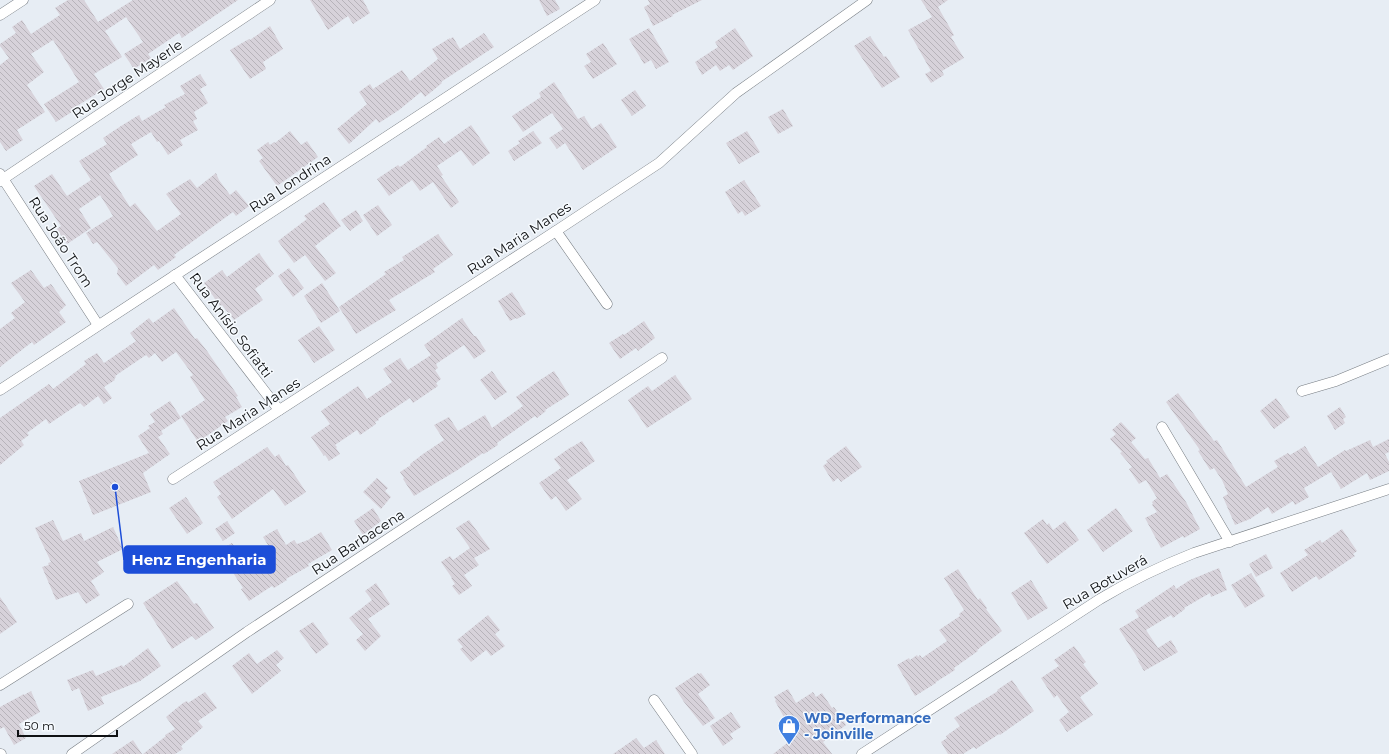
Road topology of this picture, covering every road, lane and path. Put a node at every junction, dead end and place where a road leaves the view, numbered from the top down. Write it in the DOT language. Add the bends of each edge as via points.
graph roads {
  1 [pos="23,0"];
  2 [pos="270,0"];
  3 [pos="595,0"];
  4 [pos="867,0"];
  5 [pos="9,4"];
  6 [pos="0,15"];
  7 [pos="1,178"];
  8 [pos="556,231"];
  9 [pos="175,275"];
  10 [pos="607,304"];
  11 [pos="98,325"];
  12 [pos="662,358"];
  13 [pos="1389,359"];
  14 [pos="0,390"];
  15 [pos="1302,391"];
  16 [pos="279,410"];
  17 [pos="1162,427"];
  18 [pos="173,479"];
  19 [pos="1389,489"];
  20 [pos="1230,542"];
  21 [pos="128,604"];
  22 [pos="0,685"];
  23 [pos="654,700"];
  24 [pos="72,754"];
  25 [pos="692,754"];
  26 [pos="862,754"];
  1 -- 5 [label="street"];
  2 -- 7 [label="street, Rua Jorge Mayerle"];
  3 -- 9 [label="street, Rua Londrina"];
  4 -- 8 [label="street, Rua Maria Manes" via="736,93 659,163"];
  5 -- 6 [label="street"];
  7 -- 11 [label="street, Rua João Trom"];
  8 -- 10 [label="street"];
  8 -- 16 [label="street, Rua Maria Manes"];
  9 -- 11 [label="street, Rua Londrina"];
  9 -- 16 [label="street, Rua Anísio Sofiatti"];
  11 -- 14 [label="street, Rua Londrina"];
  12 -- 24 [label="street, Rua Barbacena" via="247,632"];
  13 -- 15 [label="street" via="1336,381"];
  16 -- 18 [label="street, Rua Maria Manes"];
  17 -- 20 [label="street"];
  19 -- 20 [label="street, Rua Botuverá"];
  20 -- 26 [label="street, Rua Botuverá" via="1172,562 1127,583"];
  21 -- 22 [label="street"];
  23 -- 25 [label="street"];
}
